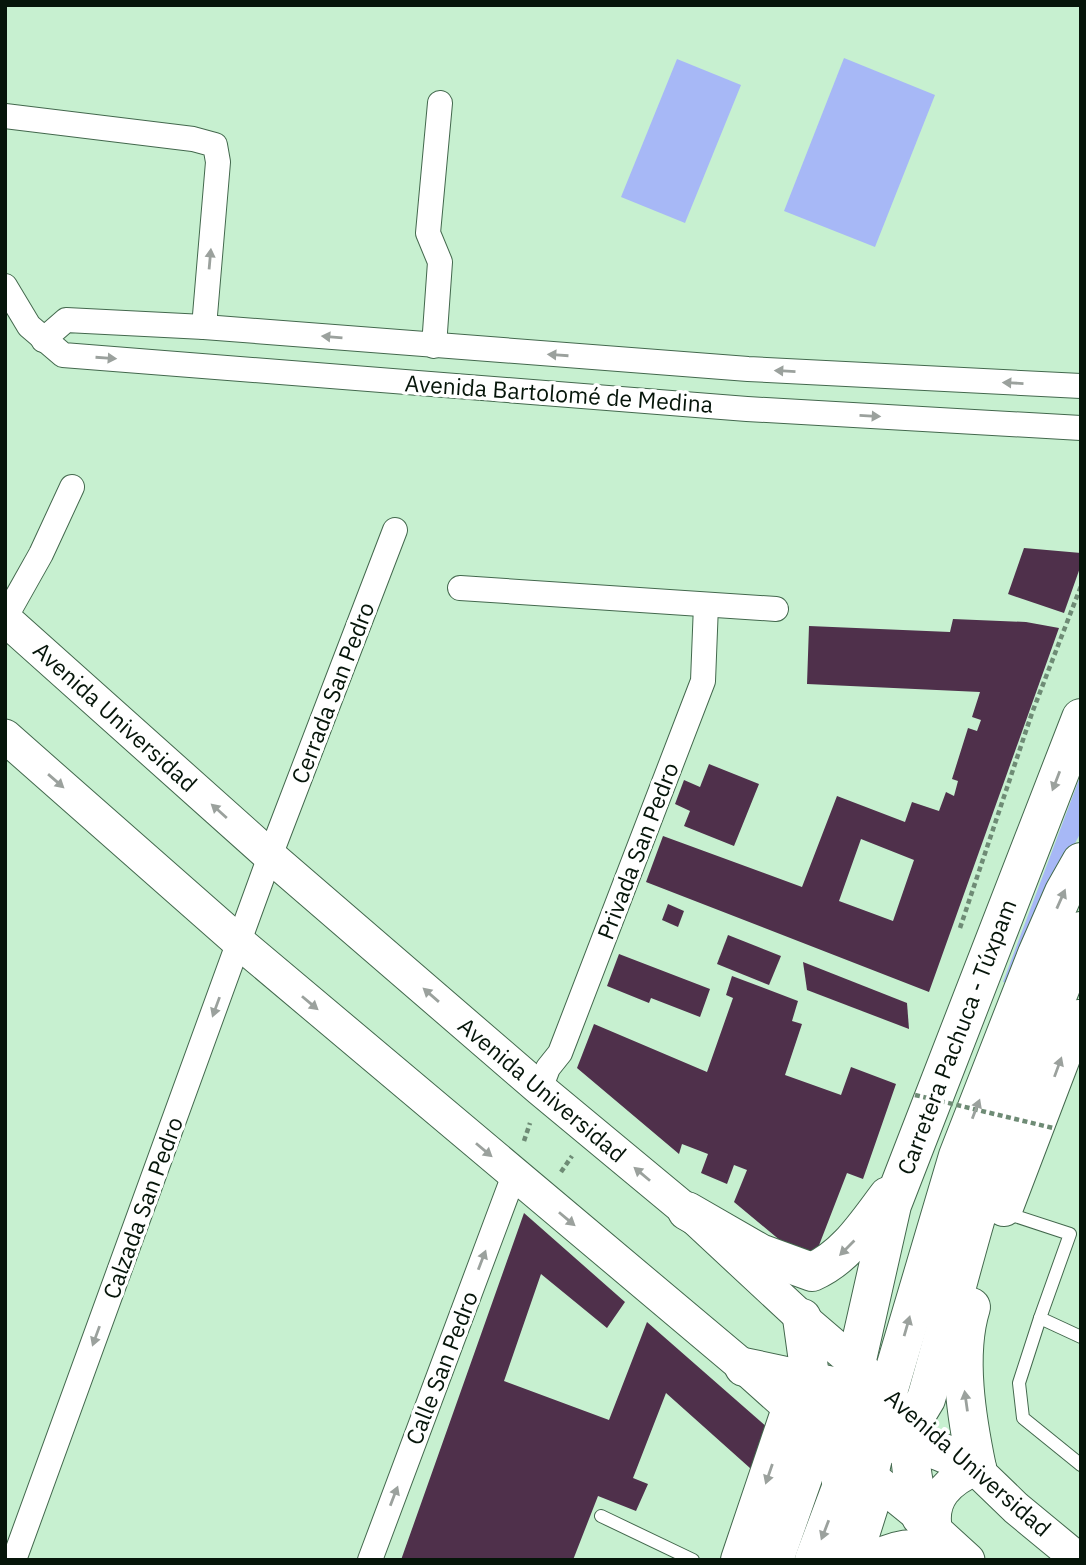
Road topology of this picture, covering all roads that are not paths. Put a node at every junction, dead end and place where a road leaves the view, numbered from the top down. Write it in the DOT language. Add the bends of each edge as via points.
graph roads {
  1 [pos="440,103"];
  2 [pos="5,116"];
  3 [pos="5,286"];
  4 [pos="204,327"];
  5 [pos="43,340"];
  6 [pos="434,346"];
  7 [pos="748,369"];
  8 [pos="1081,386"];
  9 [pos="747,408"];
  10 [pos="1081,428"];
  11 [pos="72,486"];
  12 [pos="395,530"];
  13 [pos="460,588"];
  14 [pos="706,605"];
  15 [pos="776,609"];
  16 [pos="5,619"];
  17 [pos="1081,718"];
  18 [pos="5,736"];
  19 [pos="270,856"];
  20 [pos="1081,862"];
  21 [pos="1081,931"];
  22 [pos="240,943"];
  23 [pos="1080,1010"];
  24 [pos="540,1089"];
  25 [pos="904,1174"];
  26 [pos="514,1175"];
  27 [pos="687,1211"];
  28 [pos="1003,1212"];
  29 [pos="798,1314"];
  30 [pos="1040,1318"];
  31 [pos="1081,1337"];
  32 [pos="744,1367"];
  33 [pos="804,1406"];
  34 [pos="876,1422"];
  35 [pos="1081,1465"];
  36 [pos="977,1468"];
  37 [pos="601,1516"];
  38 [pos="939,1536"];
  39 [pos="14,1560"];
  40 [pos="370,1560"];
  41 [pos="692,1560"];
  42 [pos="740,1560"];
  43 [pos="774,1560"];
  44 [pos="814,1560"];
  45 [pos="852,1560"];
  46 [pos="875,1560"];
  47 [pos="968,1560"];
  48 [pos="1079,1560"];
  1 -- 6 [label="street" via="428,233 440,262"];
  4 -- 2 [label="street, one-way" via="218,162 215,145"];
  3 -- 5 [label="street, Avenida Bartolomé de Medina"];
  4 -- 5 [label="street, Avenida Bartolomé de Medina" via="66,320"];
  6 -- 4 [label="street, Avenida Bartolomé de Medina, one-way"];
  5 -- 9 [label="street, Avenida Bartolomé de Medina, one-way" via="63,355"];
  7 -- 6 [label="street, Avenida Bartolomé de Medina, one-way"];
  8 -- 7 [label="street, Avenida Bartolomé de Medina, one-way"];
  7 -- 9 [label="street"];
  9 -- 10 [label="street, Avenida Bartolomé de Medina, one-way"];
  11 -- 16 [label="street"];
  12 -- 19 [label="street, Cerrada San Pedro"];
  13 -- 14 [label="street"];
  14 -- 15 [label="street"];
  14 -- 24 [label="street, Privada San Pedro" via="703,681 560,1053"];
  19 -- 16 [label="main road, Avenida Universidad, one-way"];
  17 -- 25 [label="main road, Carretera Pachuca - Túxpam, one-way"];
  18 -- 22 [label="main road, one-way"];
  19 -- 22 [label="street, Calzada San Pedro"];
  24 -- 19 [label="main road, Avenida Universidad, one-way"];
  34 -- 20 [label="main road, Carretera Pachuca - Túxpam, one-way" via="958,1156 1037,954"];
  21 -- 34 [label="main road" via="982,1192 926,1399"];
  22 -- 26 [label="main road, one-way"];
  22 -- 39 [label="street, Calzada San Pedro, one-way"];
  28 -- 23 [label="main road, one-way"];
  27 -- 24 [label="main road, Avenida Universidad, one-way"];
  25 -- 27 [label="main road, one-way" via="853,1242 831,1264 812,1272 760,1253"];
  25 -- 34 [label="main road, Carretera Pachuca - Túxpam" via="892,1205"];
  26 -- 32 [label="main road, one-way"];
  40 -- 26 [label="street, Calle San Pedro, one-way"];
  27 -- 29 [label="main road, Avenida Universidad"];
  28 -- 30 [label="lane" via="1070,1234"];
  36 -- 28 [label="main road, one-way" via="964,1392 966,1321"];
  29 -- 32 [label="main road" via="781,1359 768,1366"];
  29 -- 33 [label="main road"];
  29 -- 34 [label="main road, Avenida Universidad"];
  30 -- 31 [label="lane"];
  30 -- 35 [label="lane" via="1019,1383 1023,1418"];
  32 -- 33 [label="main road"];
  33 -- 34 [label="main road"];
  33 -- 34 [label="main road, Avenida Universidad"];
  33 -- 42 [label="main road, one-way"];
  33 -- 43 [label="main road" via="812,1452"];
  34 -- 36 [label="main road"];
  34 -- 38 [label="main road, Avenida Universidad"];
  34 -- 38 [label="main road" via="911,1468"];
  34 -- 44 [label="main road, one-way" via="841,1488"];
  34 -- 45 [label="main road" via="870,1503"];
  36 -- 38 [label="main road" via="946,1485 935,1508"];
  36 -- 48 [label="main road, Avenida Universidad"];
  37 -- 41 [label="lane"];
  38 -- 46 [label="main road" via="918,1548 896,1550"];
  38 -- 47 [label="main road, Avenida Universidad"];
}
